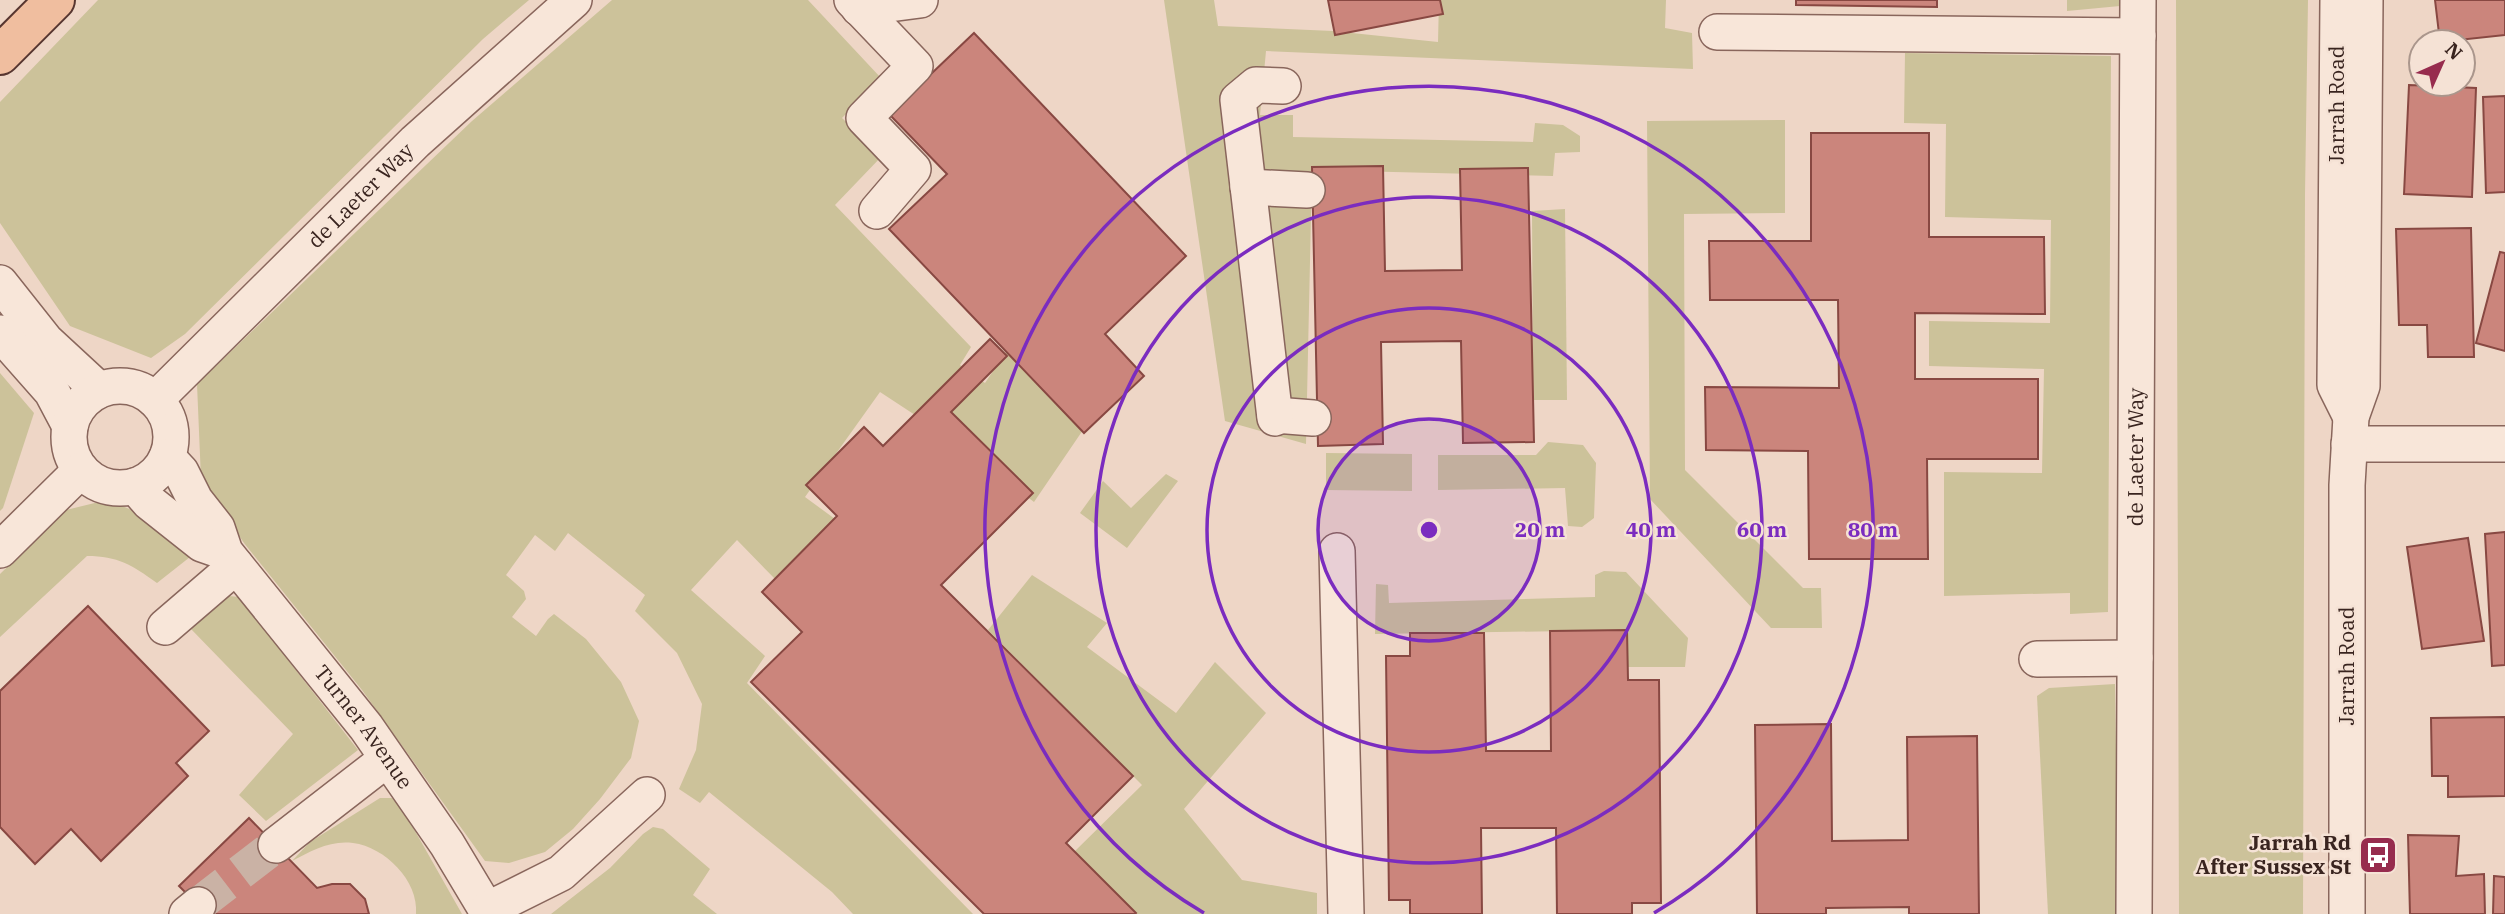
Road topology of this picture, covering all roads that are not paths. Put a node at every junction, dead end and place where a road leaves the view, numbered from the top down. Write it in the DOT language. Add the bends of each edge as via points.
graph roads {
  1 [pos="55,0"];
  2 [pos="574,0"];
  3 [pos="920,0"];
  4 [pos="2138,0"];
  5 [pos="2338,0"];
  6 [pos="2365,0"];
  7 [pos="855,4"];
  8 [pos="1717,32"];
  9 [pos="2138,36"];
  10 [pos="0,55"];
  11 [pos="1283,86"];
  12 [pos="1248,187"];
  13 [pos="1307,190"];
  14 [pos="877,211"];
  15 [pos="0,283"];
  16 [pos="0,333"];
  17 [pos="99,390"];
  18 [pos="155,400"];
  19 [pos="1313,418"];
  20 [pos="70,426"];
  21 [pos="2350,431"];
  22 [pos="2505,444"];
  23 [pos="167,457"];
  24 [pos="81,470"];
  25 [pos="135,486"];
  26 [pos="0,550"];
  27 [pos="1337,551"];
  28 [pos="230,559"];
  29 [pos="165,627"];
  30 [pos="2135,658"];
  31 [pos="2037,659"];
  32 [pos="387,759"];
  33 [pos="647,795"];
  34 [pos="276,845"];
  35 [pos="488,912"];
  36 [pos="1346,914"];
  37 [pos="2134,914"];
  38 [pos="2347,914"];
  1 -- 10 [label="main road"];
  2 -- 18 [label="street, de Laeter Way" via="415,142"];
  3 -- 7 [label="street"];
  4 -- 9 [label="street, de Laeter Way"];
  5 -- 21 [label="street, Jarrah Road" via="2335,385"];
  6 -- 21 [label="street, Jarrah Road" via="2362,386"];
  7 -- 14 [label="street" via="915,66 864,118 914,169"];
  8 -- 9 [label="street"];
  9 -- 30 [label="street, de Laeter Way"];
  11 -- 12 [label="street" via="1256,85 1238,100"];
  12 -- 13 [label="street"];
  12 -- 19 [label="street" via="1275,416"];
  15 -- 17 [label="street" via="46,341"];
  16 -- 20 [label="street" via="41,378"];
  17 -- 18 [label="street" via="128,386"];
  17 -- 20 [label="street" via="80,405"];
  18 -- 23 [label="street" via="170,427"];
  20 -- 24 [label="street" via="71,449"];
  21 -- 22 [label="street"];
  21 -- 38 [label="street, Jarrah Road"];
  23 -- 25 [label="street" via="154,475"];
  23 -- 28 [label="street, Turner Avenue" via="217,528"];
  24 -- 25 [label="street" via="106,486"];
  24 -- 26 [label="street"];
  25 -- 28 [label="street, Turner Avenue" via="202,544"];
  27 -- 36 [label="street"];
  28 -- 29 [label="street"];
  28 -- 32 [label="street, Turner Avenue"];
  30 -- 31 [label="street"];
  30 -- 37 [label="street, de Laeter Way"];
  32 -- 34 [label="street"];
  32 -- 35 [label="street, Turner Avenue"];
  33 -- 35 [label="street" via="561,873"];
}
